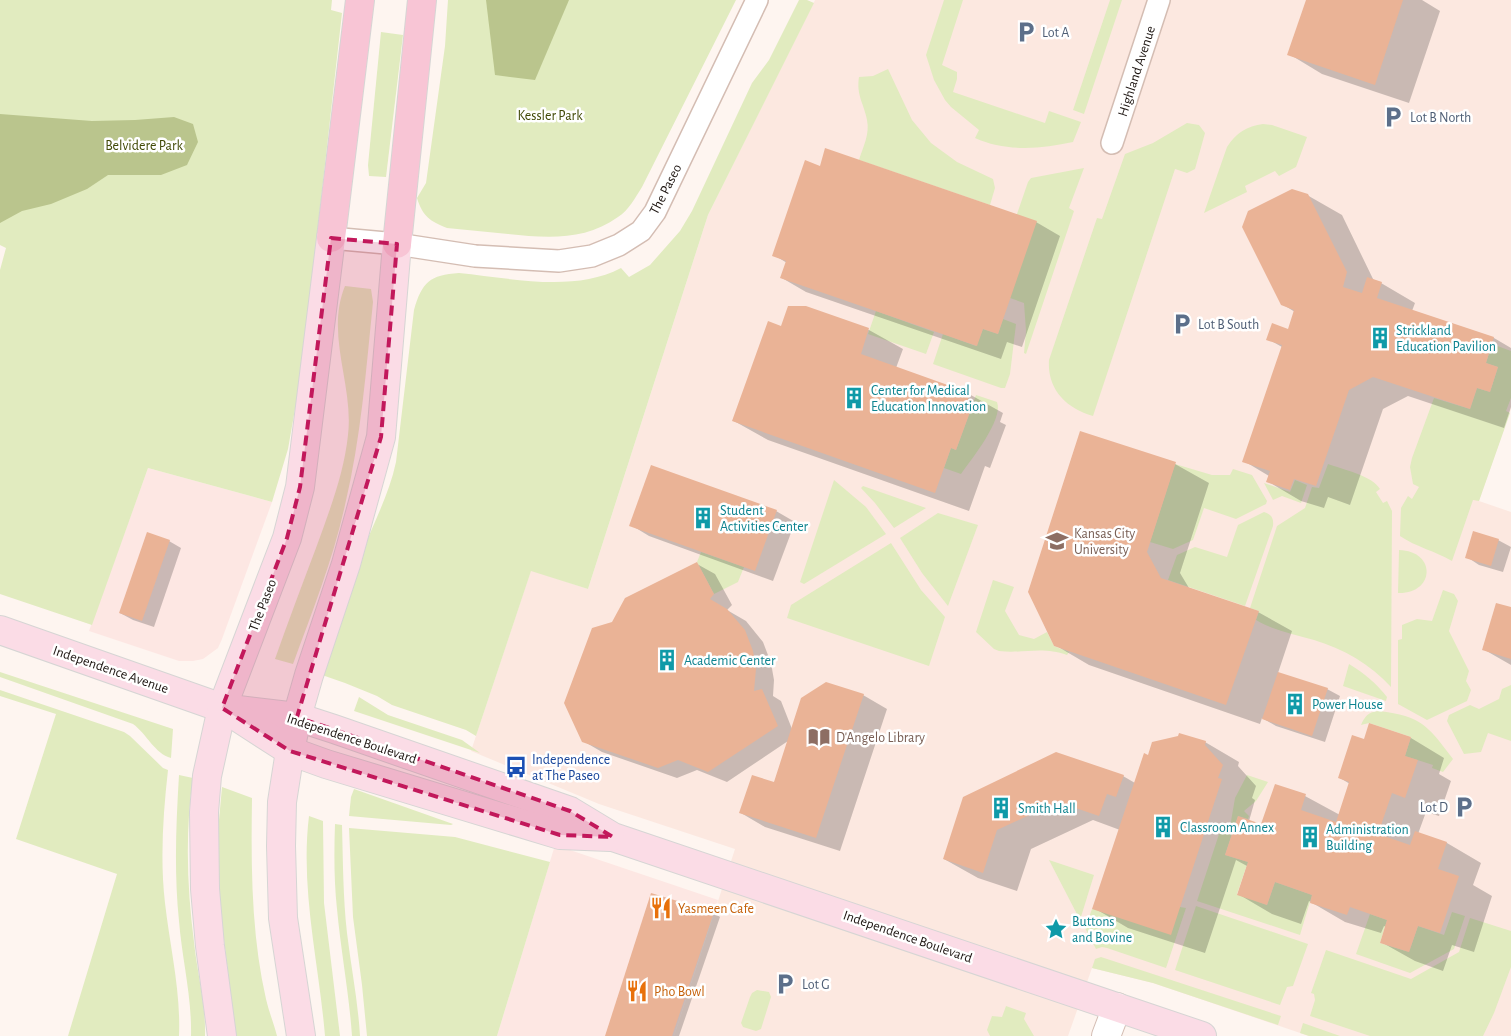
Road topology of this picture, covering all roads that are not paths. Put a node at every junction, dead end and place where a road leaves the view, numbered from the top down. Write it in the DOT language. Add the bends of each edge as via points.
graph roads {
  1 [pos="360,0"];
  2 [pos="422,0"];
  3 [pos="757,0"];
  4 [pos="1159,0"];
  5 [pos="1112,143"];
  6 [pos="331,238"];
  7 [pos="397,244"];
  8 [pos="0,630"];
  9 [pos="222,708"];
  10 [pos="297,717"];
  11 [pos="290,752"];
  12 [pos="613,837"];
  13 [pos="1116,1007"];
  14 [pos="222,1036"];
  15 [pos="301,1036"];
  16 [pos="1106,1036"];
  17 [pos="1202,1036"];
  1 -- 6 [label="highway"];
  2 -- 7 [label="highway"];
  3 -- 7 [label="street, The Paseo" via="656,212 641,231 592,256 559,261 475,256"];
  4 -- 5 [label="street, Highland Avenue"];
  6 -- 7 [label="street, The Paseo"];
  6 -- 9 [label="main road, The Paseo" via="300,487 287,538"];
  7 -- 10 [label="main road" via="380,438 346,564"];
  8 -- 9 [label="main road, Independence Avenue"];
  9 -- 10 [label="main road, Independence Boulevard"];
  9 -- 11 [label="main road, Independence Boulevard"];
  9 -- 14 [label="main road, The Paseo" via="207,776 203,846 210,946"];
  10 -- 11 [label="main road"];
  10 -- 12 [label="main road, Independence Boulevard" via="570,811"];
  11 -- 12 [label="main road, Independence Boulevard" via="560,835"];
  11 -- 15 [label="main road" via="282,802 281,883 283,918"];
  12 -- 13 [label="main road, Independence Boulevard"];
  13 -- 16 [label="street"];
  13 -- 17 [label="main road, Independence Boulevard"];
}
